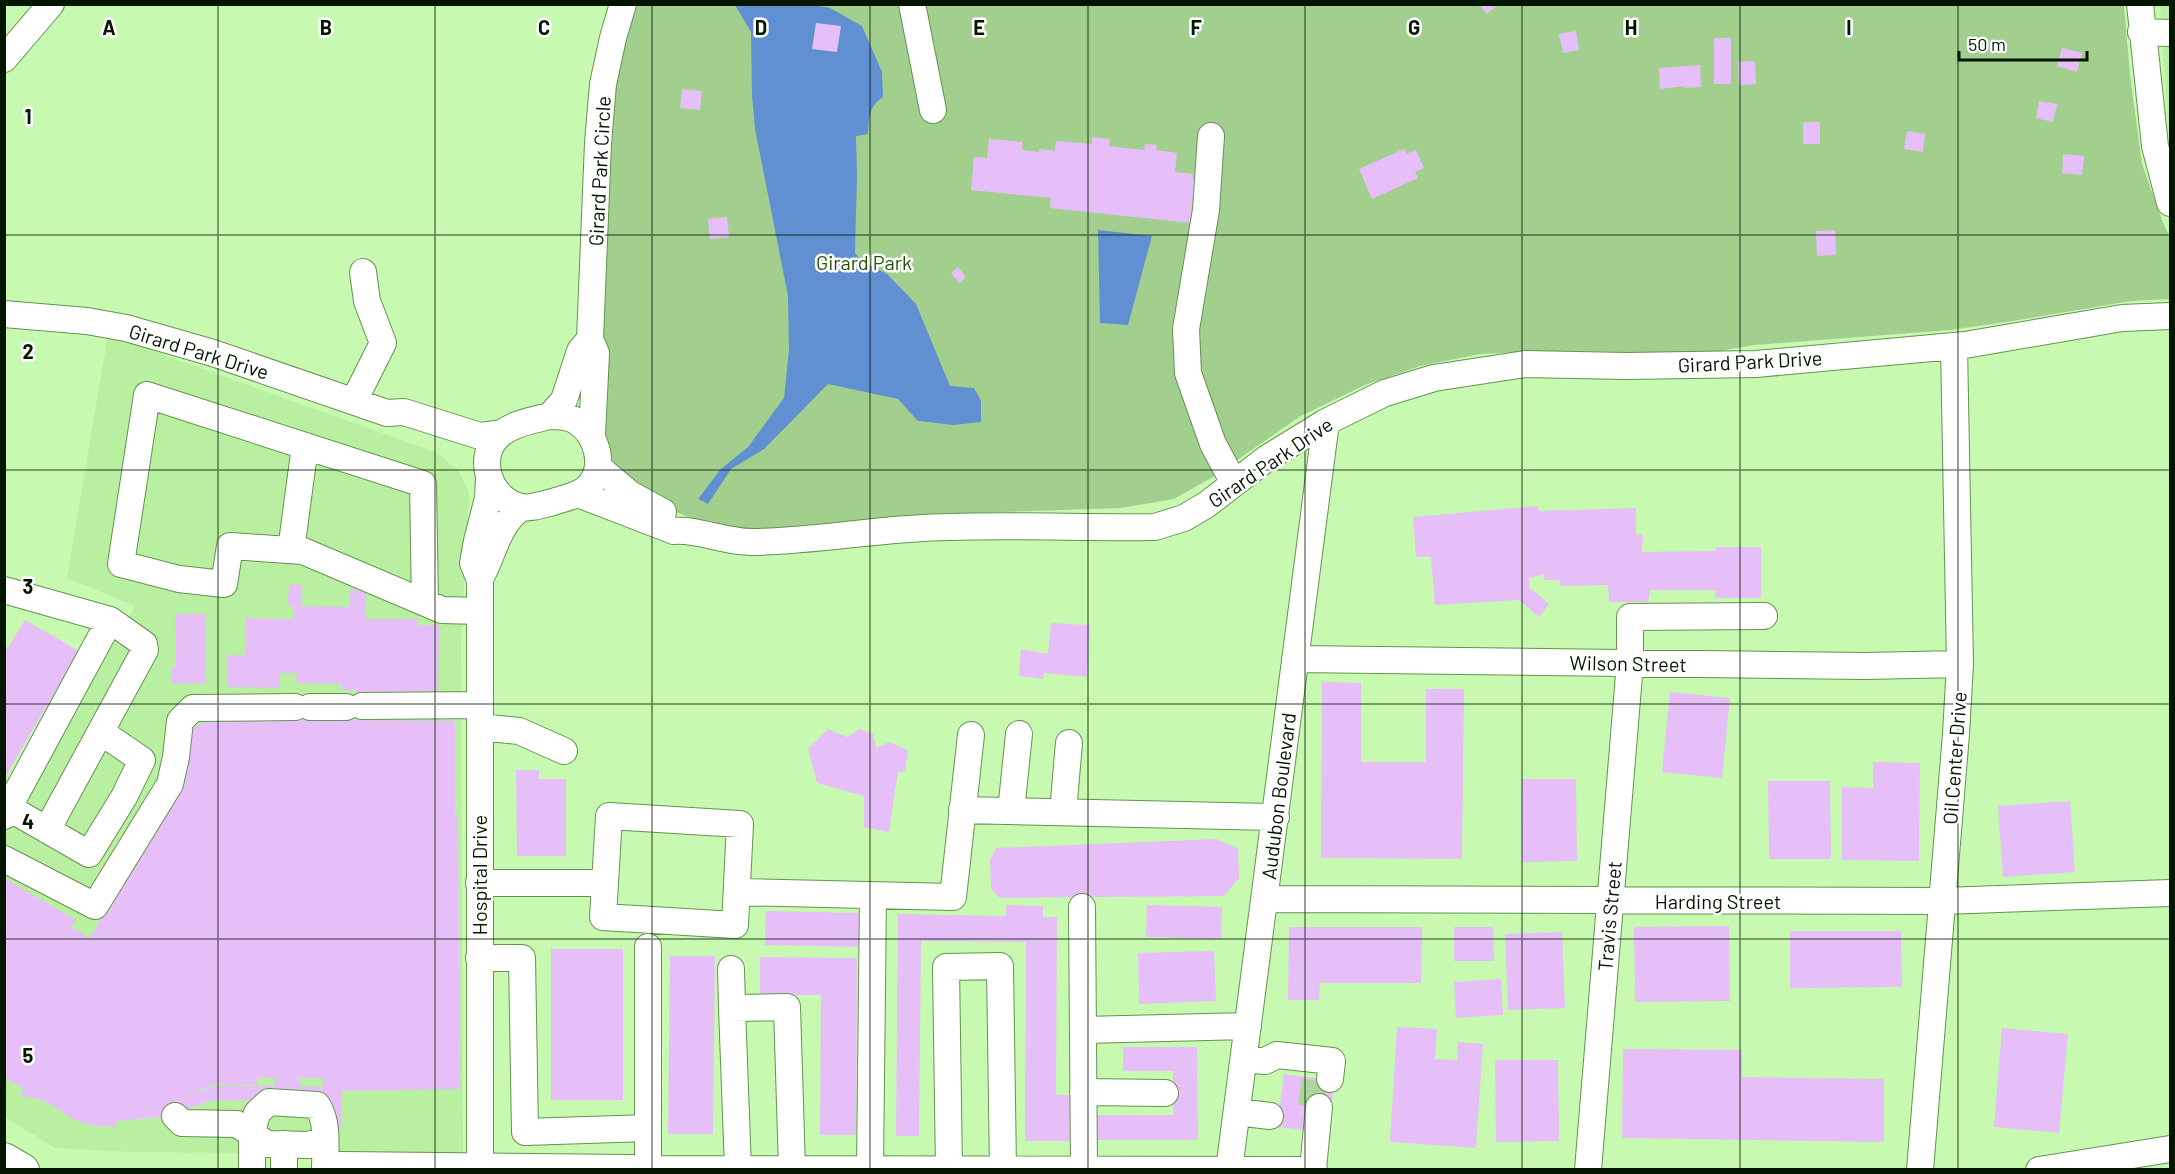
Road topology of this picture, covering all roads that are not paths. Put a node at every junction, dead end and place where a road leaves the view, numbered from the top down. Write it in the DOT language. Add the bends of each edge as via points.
graph roads {
  1 [pos="51,4"];
  2 [pos="623,4"];
  3 [pos="912,4"];
  4 [pos="2140,4"];
  5 [pos="2141,32"];
  6 [pos="2170,33"];
  7 [pos="4,59"];
  8 [pos="933,110"];
  9 [pos="1211,136"];
  10 [pos="2170,203"];
  11 [pos="363,272"];
  12 [pos="4,314"];
  13 [pos="2170,316"];
  14 [pos="590,339"];
  15 [pos="1954,346"];
  16 [pos="354,401"];
  17 [pos="387,413"];
  18 [pos="550,416"];
  19 [pos="1326,422"];
  20 [pos="501,433"];
  21 [pos="592,435"];
  22 [pos="305,446"];
  23 [pos="598,467"];
  24 [pos="488,471"];
  25 [pos="1234,483"];
  26 [pos="578,494"];
  27 [pos="522,507"];
  28 [pos="687,530"];
  29 [pos="291,550"];
  30 [pos="480,579"];
  31 [pos="4,590"];
  32 [pos="425,602"];
  33 [pos="480,611"];
  34 [pos="1764,616"];
  35 [pos="111,620"];
  36 [pos="1295,659"];
  37 [pos="1630,663"];
  38 [pos="1960,664"];
  39 [pos="480,716"];
  40 [pos="101,732"];
  41 [pos="1019,734"];
  42 [pos="971,735"];
  43 [pos="1069,743"];
  44 [pos="564,751"];
  45 [pos="142,760"];
  46 [pos="172,776"];
  47 [pos="962,810"];
  48 [pos="1011,811"];
  49 [pos="7,812"];
  50 [pos="1063,812"];
  51 [pos="1276,817"];
  52 [pos="47,830"];
  53 [pos="4,860"];
  54 [pos="479,883"];
  55 [pos="605,883"];
  56 [pos="737,892"];
  57 [pos="2170,893"];
  58 [pos="873,896"];
  59 [pos="1265,899"];
  60 [pos="1610,901"];
  61 [pos="1943,901"];
  62 [pos="1082,907"];
  63 [pos="648,946"];
  64 [pos="479,958"];
  65 [pos="731,969"];
  66 [pos="732,1008"];
  67 [pos="1248,1026"];
  68 [pos="1083,1030"];
  69 [pos="1244,1059"];
  70 [pos="1322,1071"];
  71 [pos="1083,1092"];
  72 [pos="1165,1093"];
  73 [pos="1319,1107"];
  74 [pos="1237,1112"];
  75 [pos="175,1116"];
  76 [pos="1270,1116"];
  77 [pos="648,1128"];
  78 [pos="252,1133"];
  79 [pos="325,1140"];
  80 [pos="285,1144"];
  81 [pos="2170,1149"];
  82 [pos="4,1159"];
  83 [pos="1313,1164"];
  84 [pos="480,1168"];
  85 [pos="637,1169"];
  86 [pos="738,1169"];
  87 [pos="792,1169"];
  88 [pos="870,1169"];
  89 [pos="949,1169"];
  90 [pos="1003,1169"];
  91 [pos="1084,1169"];
  92 [pos="1229,1169"];
  93 [pos="23,1170"];
  94 [pos="252,1170"];
  95 [pos="284,1170"];
  96 [pos="325,1170"];
  97 [pos="336,1170"];
  98 [pos="1588,1170"];
  99 [pos="1920,1170"];
  100 [pos="2039,1170"];
  1 -- 7 [label="street"];
  2 -- 14 [label="street, Girard Park Circle" via="603,84"];
  3 -- 8 [label="street"];
  4 -- 5 [label="street"];
  5 -- 6 [label="street"];
  5 -- 10 [label="street" via="2155,146"];
  9 -- 25 [label="street" via="1206,210 1186,330 1188,372 1214,444"];
  11 -- 16 [label="street" via="367,301 383,343"];
  12 -- 16 [label="street, Girard Park Drive" via="126,328"];
  13 -- 15 [label="street, Girard Park Drive" via="2122,318"];
  14 -- 18 [label="street, Girard Park Circle" via="580,351 564,400"];
  14 -- 21 [label="street, Girard Park Circle" via="596,353"];
  15 -- 19 [label="street, Girard Park Drive" via="1756,364 1494,367 1434,378 1385,393"];
  15 -- 38 [label="street, Oil Center Drive"];
  16 -- 17 [label="street, Girard Park Drive"];
  17 -- 20 [label="street, Girard Park Drive" via="404,412 480,436"];
  17 -- 24 [label="street, Girard Park Drive" via="399,424 462,448"];
  18 -- 20 [label="street"];
  18 -- 21 [label="street" via="574,420"];
  19 -- 25 [label="street, Girard Park Drive"];
  19 -- 36 [label="street, Audubon Boulevard"];
  20 -- 24 [label="street" via="487,454"];
  21 -- 23 [label="street"];
  22 -- 29 [label="street"];
  22 -- 29 [label="street" via="147,395 121,564 179,579 224,584 230,546"];
  22 -- 32 [label="street" via="423,484"];
  23 -- 26 [label="street" via="588,487"];
  23 -- 28 [label="street, Girard Park Drive" via="630,494 679,521"];
  24 -- 27 [label="street" via="496,491"];
  24 -- 30 [label="street, Hospital Drive" via="488,498 473,563"];
  25 -- 28 [label="street, Girard Park Drive" via="1184,519 1155,527 922,528 753,542 724,540"];
  26 -- 27 [label="street"];
  26 -- 28 [label="street, Girard Park Drive" via="674,531"];
  27 -- 30 [label="street, Hospital Drive" via="511,515 497,537"];
  29 -- 32 [label="street" via="303,551"];
  30 -- 33 [label="street, Hospital Drive"];
  31 -- 35 [label="street"];
  32 -- 33 [label="street" via="442,610"];
  33 -- 39 [label="street, Hospital Drive"];
  34 -- 37 [label="street, Travis Street" via="1630,617"];
  35 -- 40 [label="street" via="144,644 145,650"];
  35 -- 49 [label="street"];
  36 -- 37 [label="street, Wilson Street"];
  36 -- 51 [label="street, Audubon Boulevard"];
  37 -- 38 [label="street, Wilson Street"];
  37 -- 60 [label="street, Travis Street"];
  38 -- 61 [label="street, Oil Center Drive"];
  39 -- 44 [label="street"];
  39 -- 46 [label="street" via="354,706 194,708 180,721"];
  39 -- 54 [label="street, Hospital Drive"];
  40 -- 45 [label="street"];
  40 -- 52 [label="street"];
  41 -- 48 [label="street"];
  42 -- 47 [label="street"];
  43 -- 50 [label="street"];
  45 -- 46 [label="street"];
  45 -- 52 [label="street" via="89,854"];
  46 -- 53 [label="street" via="95,906"];
  47 -- 48 [label="street"];
  47 -- 58 [label="street" via="953,897"];
  48 -- 50 [label="street"];
  49 -- 52 [label="street"];
  50 -- 51 [label="street"];
  51 -- 59 [label="street, Audubon Boulevard"];
  54 -- 55 [label="street"];
  54 -- 64 [label="street, Hospital Drive"];
  55 -- 56 [label="street" via="603,917 735,925"];
  55 -- 56 [label="street" via="609,816 740,824"];
  56 -- 58 [label="street"];
  57 -- 61 [label="street, Harding Street"];
  58 -- 88 [label="street"];
  59 -- 60 [label="street, Harding Street"];
  59 -- 67 [label="street, Audubon Boulevard"];
  60 -- 61 [label="street, Harding Street"];
  60 -- 98 [label="street, Travis Street"];
  61 -- 99 [label="street, Oil Center Drive"];
  62 -- 68 [label="street"];
  63 -- 77 [label="street"];
  64 -- 77 [label="street" via="522,958 525,1132"];
  64 -- 84 [label="street, Hospital Drive"];
  65 -- 66 [label="street"];
  66 -- 86 [label="street"];
  66 -- 87 [label="street" via="786,1007"];
  67 -- 68 [label="street"];
  67 -- 69 [label="street, Audubon Boulevard"];
  68 -- 71 [label="street"];
  69 -- 70 [label="street" via="1265,1061 1277,1055"];
  69 -- 74 [label="street, Audubon Boulevard"];
  71 -- 72 [label="street"];
  71 -- 91 [label="street"];
  73 -- 83 [label="street" via="1324,1130"];
  74 -- 76 [label="street"];
  74 -- 92 [label="street, Audubon Boulevard"];
  75 -- 78 [label="street" via="182,1123 237,1124"];
  77 -- 85 [label="street"];
  78 -- 79 [label="street" via="257,1113 269,1102 317,1105 322,1112"];
  78 -- 80 [label="street" via="267,1144"];
  78 -- 94 [label="street"];
  79 -- 80 [label="street" via="309,1145"];
  79 -- 96 [label="street"];
  80 -- 95 [label="street"];
  81 -- 100 [label="street"];
  82 -- 93 [label="main road"];
  83 -- 92 [label="street"];
  84 -- 85 [label="street"];
  84 -- 97 [label="street" via="341,1165"];
  85 -- 86 [label="street"];
  86 -- 87 [label="street"];
  87 -- 88 [label="street"];
  88 -- 89 [label="street"];
  89 -- 90 [label="street"];
  89 -- 90 [label="street" via="946,967 1000,966"];
  90 -- 91 [label="street"];
  91 -- 92 [label="street"];
}
